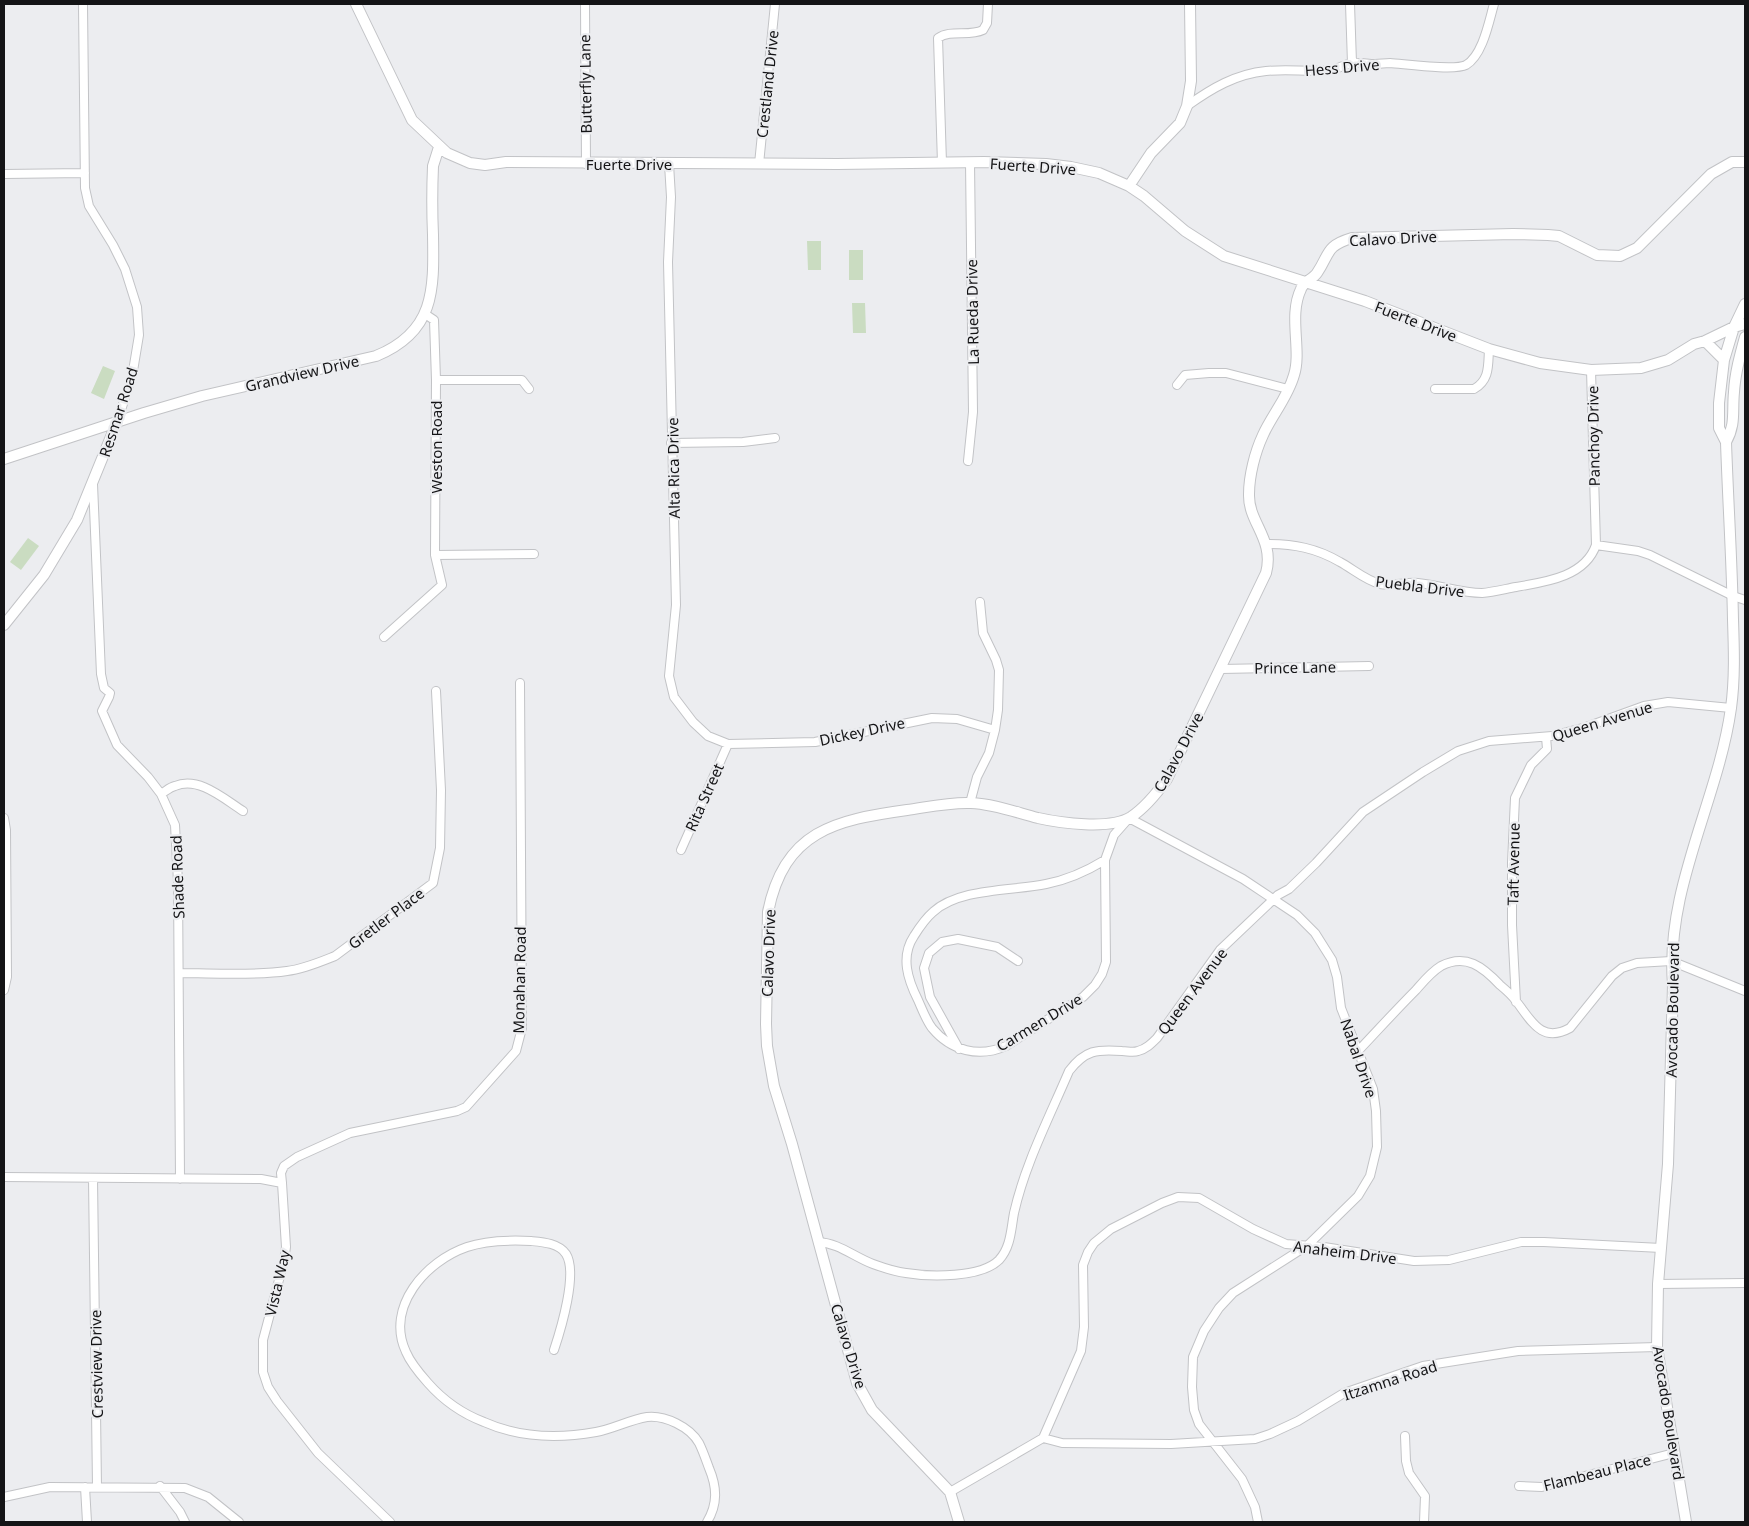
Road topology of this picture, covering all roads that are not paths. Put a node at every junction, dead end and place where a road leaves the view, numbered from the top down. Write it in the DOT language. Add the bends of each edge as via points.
graph roads {
  1 [pos="83,4"];
  2 [pos="356,4"];
  3 [pos="585,4"];
  4 [pos="775,4"];
  5 [pos="988,4"];
  6 [pos="1190,4"];
  7 [pos="1350,4"];
  8 [pos="1494,4"];
  9 [pos="1352,63"];
  10 [pos="1188,106"];
  11 [pos="439,147"];
  12 [pos="970,162"];
  13 [pos="1745,162"];
  14 [pos="942,163"];
  15 [pos="586,164"];
  16 [pos="669,164"];
  17 [pos="759,164"];
  18 [pos="85,173"];
  19 [pos="4,174"];
  20 [pos="1129,186"];
  21 [pos="1308,282"];
  22 [pos="1745,304"];
  23 [pos="425,314"];
  24 [pos="1745,324"];
  25 [pos="1734,327"];
  26 [pos="1745,337"];
  27 [pos="1705,341"];
  28 [pos="1489,349"];
  29 [pos="1724,360"];
  30 [pos="1591,370"];
  31 [pos="436,380"];
  32 [pos="1177,385"];
  33 [pos="529,389"];
  34 [pos="1288,389"];
  35 [pos="1435,389"];
  36 [pos="117,422"];
  37 [pos="775,438"];
  38 [pos="1726,442"];
  39 [pos="671,443"];
  40 [pos="4,459"];
  41 [pos="968,460"];
  42 [pos="93,483"];
  43 [pos="1267,544"];
  44 [pos="1596,545"];
  45 [pos="534,554"];
  46 [pos="435,555"];
  47 [pos="1733,596"];
  48 [pos="1745,600"];
  49 [pos="980,602"];
  50 [pos="4,625"];
  51 [pos="384,637"];
  52 [pos="1369,666"];
  53 [pos="1221,669"];
  54 [pos="520,683"];
  55 [pos="436,691"];
  56 [pos="1731,708"];
  57 [pos="995,730"];
  58 [pos="1546,738"];
  59 [pos="728,744"];
  60 [pos="161,794"];
  61 [pos="970,803"];
  62 [pos="243,811"];
  63 [pos="4,818"];
  64 [pos="1129,818"];
  65 [pos="681,850"];
  66 [pos="1105,860"];
  67 [pos="1275,898"];
  68 [pos="1018,961"];
  69 [pos="1671,961"];
  70 [pos="179,973"];
  71 [pos="4,990"];
  72 [pos="1745,991"];
  73 [pos="1516,1002"];
  74 [pos="959,1049"];
  75 [pos="1358,1051"];
  76 [pos="4,1177"];
  77 [pos="93,1178"];
  78 [pos="180,1179"];
  79 [pos="282,1184"];
  80 [pos="818,1242"];
  81 [pos="1308,1245"];
  82 [pos="1661,1248"];
  83 [pos="1658,1284"];
  84 [pos="1745,1284"];
  85 [pos="1657,1347"];
  86 [pos="554,1350"];
  87 [pos="1405,1436"];
  88 [pos="1043,1438"];
  89 [pos="1211,1441"];
  90 [pos="1674,1454"];
  91 [pos="160,1486"];
  92 [pos="1519,1486"];
  93 [pos="98,1487"];
  94 [pos="85,1488"];
  95 [pos="950,1492"];
  96 [pos="4,1497"];
  97 [pos="87,1522"];
  98 [pos="185,1522"];
  99 [pos="239,1522"];
  100 [pos="390,1522"];
  101 [pos="707,1522"];
  102 [pos="958,1522"];
  103 [pos="1258,1522"];
  104 [pos="1424,1522"];
  105 [pos="1686,1522"];
  1 -- 18 [label="street, Resmar Road"];
  2 -- 11 [label="street, Fuerte Drive" via="412,120"];
  3 -- 15 [label="street, Butterfly Lane"];
  4 -- 17 [label="street, Crestland Drive"];
  5 -- 14 [label="street" via="987,23 983,30 944,34 938,38"];
  6 -- 10 [label="street" via="1191,81"];
  7 -- 9 [label="street"];
  8 -- 9 [label="street, Hess Drive" via="1483,42 1465,66"];
  9 -- 10 [label="street, Hess Drive" via="1332,70 1246,74 1209,91"];
  10 -- 20 [label="street" via="1180,123 1151,153"];
  11 -- 15 [label="street, Fuerte Drive" via="470,163 485,165 506,162"];
  11 -- 23 [label="street, Grandview Drive" via="433,166 433,286"];
  12 -- 14 [label="street, Fuerte Drive"];
  12 -- 20 [label="street, Fuerte Drive" via="1071,167 1099,173"];
  12 -- 41 [label="street, La Rueda Drive" via="973,412"];
  13 -- 21 [label="street, Calavo Drive" via="1732,162 1711,174 1644,242 1626,254 1613,257 1597,255 1559,236 1548,235 1352,238 1328,251 1316,275"];
  14 -- 17 [label="street, Fuerte Drive"];
  15 -- 16 [label="street, Fuerte Drive"];
  16 -- 17 [label="street, Fuerte Drive"];
  16 -- 39 [label="street, Alta Rica Drive"];
  18 -- 19 [label="street"];
  18 -- 36 [label="street, Resmar Road" via="88,206 125,269 137,307 139,335 132,377"];
  20 -- 21 [label="street, Fuerte Drive" via="1215,252"];
  21 -- 28 [label="street, Fuerte Drive"];
  21 -- 34 [label="street, Calavo Drive" via="1301,287 1295,311 1297,361"];
  22 -- 25 [label="street, Avocado Boulevard"];
  23 -- 31 [label="street, Weston Road" via="434,320"];
  23 -- 36 [label="street, Grandview Drive" via="401,343 376,356 202,396"];
  24 -- 25 [label="street, Fuerte Drive"];
  25 -- 27 [label="street, Fuerte Drive"];
  25 -- 29 [label="street, Avocado Boulevard"];
  26 -- 38 [label="street, Avocado Boulevard" via="1734,390 1733,430"];
  27 -- 29 [label="street"];
  27 -- 30 [label="street, Fuerte Drive" via="1649,366 1632,370"];
  28 -- 30 [label="street, Fuerte Drive" via="1540,363"];
  28 -- 35 [label="street" via="1487,377 1474,389"];
  29 -- 38 [label="street, Avocado Boulevard" via="1719,428"];
  30 -- 44 [label="street, Panchoy Drive"];
  31 -- 33 [label="street" via="522,380"];
  31 -- 46 [label="street, Weston Road"];
  32 -- 34 [label="street" via="1185,375 1226,373"];
  34 -- 43 [label="street, Calavo Drive" via="1262,436 1250,483 1250,508"];
  36 -- 40 [label="street, Grandview Drive"];
  36 -- 42 [label="street, Resmar Road"];
  37 -- 39 [label="street" via="744,442"];
  38 -- 47 [label="street, Avocado Boulevard"];
  39 -- 59 [label="street, Alta Rica Drive" via="676,605 670,683 677,702 692,722 708,736"];
  42 -- 50 [label="street, Resmar Road" via="77,520 44,575"];
  42 -- 60 [label="street, Shade Road" via="101,674 104,688 110,693 102,711 117,745"];
  43 -- 44 [label="street, Puebla Drive" via="1309,548 1380,584 1438,584 1484,593 1549,582 1583,565"];
  43 -- 53 [label="street, Calavo Drive" via="1269,563 1266,573"];
  44 -- 47 [label="street" via="1650,555"];
  45 -- 46 [label="street"];
  46 -- 51 [label="street, Weston Road" via="442,585"];
  47 -- 48 [label="street"];
  47 -- 56 [label="street, Avocado Boulevard"];
  49 -- 57 [label="street" via="983,633 999,670"];
  52 -- 53 [label="street, Prince Lane"];
  53 -- 64 [label="street, Calavo Drive" via="1167,779 1157,793"];
  54 -- 79 [label="street, Monahan Road" via="522,1028 516,1051 466,1107 350,1133 284,1166"];
  55 -- 70 [label="street, Gretler Place" via="441,822 433,883 335,956 323,961 275,973"];
  56 -- 58 [label="street, Queen Avenue" via="1660,703"];
  56 -- 69 [label="street, Avocado Boulevard" via="1682,889"];
  57 -- 59 [label="street, Dickey Drive" via="957,719 932,718 815,742"];
  57 -- 61 [label="street"];
  58 -- 67 [label="street, Queen Avenue" via="1479,744 1458,751 1363,812 1316,863"];
  58 -- 73 [label="street, Taft Avenue" via="1547,750 1531,765 1515,798 1512,924"];
  59 -- 65 [label="street, Rita Street"];
  60 -- 62 [label="street" via="175,785 193,784 208,788"];
  60 -- 70 [label="street, Shade Road" via="175,825"];
  61 -- 64 [label="street, Calavo Drive" via="1080,824 1110,823"];
  61 -- 80 [label="street, Calavo Drive" via="883,813 828,828 812,836 787,860 771,895 767,934 767,1046 774,1086"];
  63 -- 71 [label="street" via="7,977"];
  64 -- 66 [label="street, Carmen Drive" via="1114,835"];
  64 -- 67 [label="street, Nabal Drive"];
  66 -- 74 [label="street, Carmen Drive" via="1106,962 1095,985 1083,997 1006,1046 983,1052"];
  66 -- 74 [label="street, Carmen Drive" via="1090,870 1061,880 954,899 933,911 918,929 910,942 906,963 908,981 931,1026 944,1040"];
  67 -- 75 [label="street, Nabal Drive" via="1316,932 1332,960 1341,1008"];
  67 -- 80 [label="street, Queen Avenue" via="1220,950 1148,1048 1136,1052 1099,1050 1073,1066 1027,1168 1009,1242 999,1260 970,1273 919,1275 872,1264 830,1243"];
  68 -- 74 [label="street" via="997,947 958,939 942,942 929,953 924,968 930,997"];
  69 -- 72 [label="street"];
  69 -- 73 [label="street" via="1637,963 1617,972 1607,980 1574,1024 1560,1032 1544,1032 1534,1026"];
  69 -- 82 [label="street, Avocado Boulevard" via="1668,1164"];
  70 -- 78 [label="street, Shade Road"];
  73 -- 75 [label="street" via="1481,967 1463,962 1449,963 1436,969"];
  75 -- 81 [label="street, Nabal Drive" via="1373,1089 1376,1111 1373,1167 1358,1196"];
  76 -- 77 [label="street"];
  77 -- 78 [label="street"];
  77 -- 93 [label="street, Crestview Drive"];
  78 -- 79 [label="street" via="261,1178"];
  79 -- 100 [label="street, Vista Way" via="286,1248 263,1340 263,1372 277,1402 318,1453"];
  80 -- 95 [label="street, Calavo Drive" via="857,1383 872,1410"];
  81 -- 82 [label="street, Anaheim Drive" via="1436,1262 1521,1242"];
  81 -- 88 [label="street, Anaheim Drive" via="1292,1246 1268,1237 1206,1201 1192,1197 1178,1197 1162,1203 1111,1229 1091,1246 1083,1265 1081,1351"];
  81 -- 89 [label="street, Nabal Drive" via="1234,1294 1219,1308 1204,1331 1194,1357 1192,1387 1194,1410"];
  82 -- 83 [label="street, Avocado Boulevard"];
  83 -- 84 [label="street"];
  83 -- 85 [label="street, Avocado Boulevard"];
  85 -- 89 [label="street, Itzamna Road" via="1518,1351 1423,1366 1344,1393 1270,1434 1255,1439"];
  85 -- 90 [label="street, Avocado Boulevard"];
  86 -- 101 [label="street" via="565,1318 569,1262 559,1248 545,1243 495,1241 456,1251 422,1276 407,1297 401,1313 401,1336 406,1352 422,1376 454,1406 480,1421 537,1436 607,1430 647,1417 663,1419 684,1428 699,1443 715,1486 714,1507"];
  87 -- 104 [label="street" via="1409,1472 1425,1496"];
  88 -- 89 [label="street, Itzamna Road" via="1062,1443"];
  88 -- 95 [label="street"];
  89 -- 103 [label="street, Nabal Drive" via="1242,1480 1255,1507"];
  90 -- 92 [label="street, Flambeau Place" via="1542,1488"];
  90 -- 105 [label="street, Avocado Boulevard"];
  91 -- 93 [label="street"];
  91 -- 98 [label="street"];
  91 -- 99 [label="street" via="185,1488 208,1497"];
  93 -- 94 [label="street"];
  94 -- 96 [label="street" via="50,1487"];
  94 -- 97 [label="street"];
  95 -- 102 [label="street, Calavo Drive"];
}
